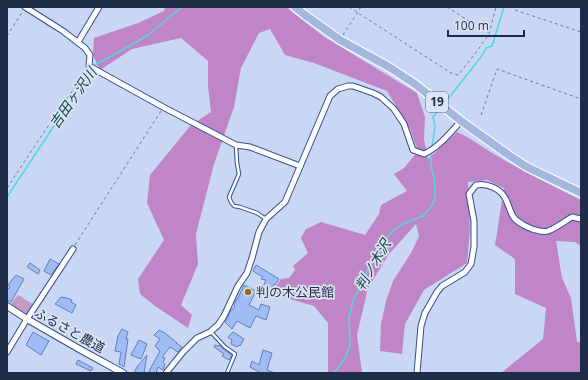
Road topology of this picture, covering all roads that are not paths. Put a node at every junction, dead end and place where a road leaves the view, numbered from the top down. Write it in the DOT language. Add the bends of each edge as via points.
graph roads {
  1 [pos="25,7"];
  2 [pos="99,7"];
  3 [pos="295,7"];
  4 [pos="78,42"];
  5 [pos="461,121"];
  6 [pos="236,145"];
  7 [pos="300,166"];
  8 [pos="581,194"];
  9 [pos="581,219"];
  10 [pos="266,220"];
  11 [pos="73,249"];
  12 [pos="7,306"];
  13 [pos="27,319"];
  14 [pos="210,332"];
  15 [pos="7,352"];
  16 [pos="123,373"];
  17 [pos="166,373"];
  18 [pos="227,373"];
  19 [pos="417,373"];
  1 -- 4 [label="street"];
  2 -- 4 [label="street"];
  3 -- 5 [label="main road, 19" via="340,40 415,84"];
  4 -- 6 [label="street" via="90,55 89,66"];
  5 -- 7 [label="street" via="445,138 424,154 413,150 404,124 394,109 381,97 353,86 338,88 330,96"];
  5 -- 8 [label="main road, 19" via="527,167"];
  6 -- 7 [label="street" via="250,147"];
  6 -- 10 [label="lane" via="239,174 229,197 234,206 257,213"];
  7 -- 10 [label="street" via="285,202"];
  9 -- 19 [label="street" via="572,217 546,232 526,227 515,220 499,190 481,184 476,185 469,194 474,221 471,264 465,272 442,286 425,313 421,326"];
  10 -- 14 [label="street" via="259,232 247,273 224,316"];
  11 -- 13 [label="street"];
  12 -- 13 [label="street, ふるさと農道"];
  13 -- 15 [label="street"];
  13 -- 16 [label="street, ふるさと農道"];
  14 -- 17 [label="street" via="197,338"];
  14 -- 18 [label="lane" via="235,354"];
}
